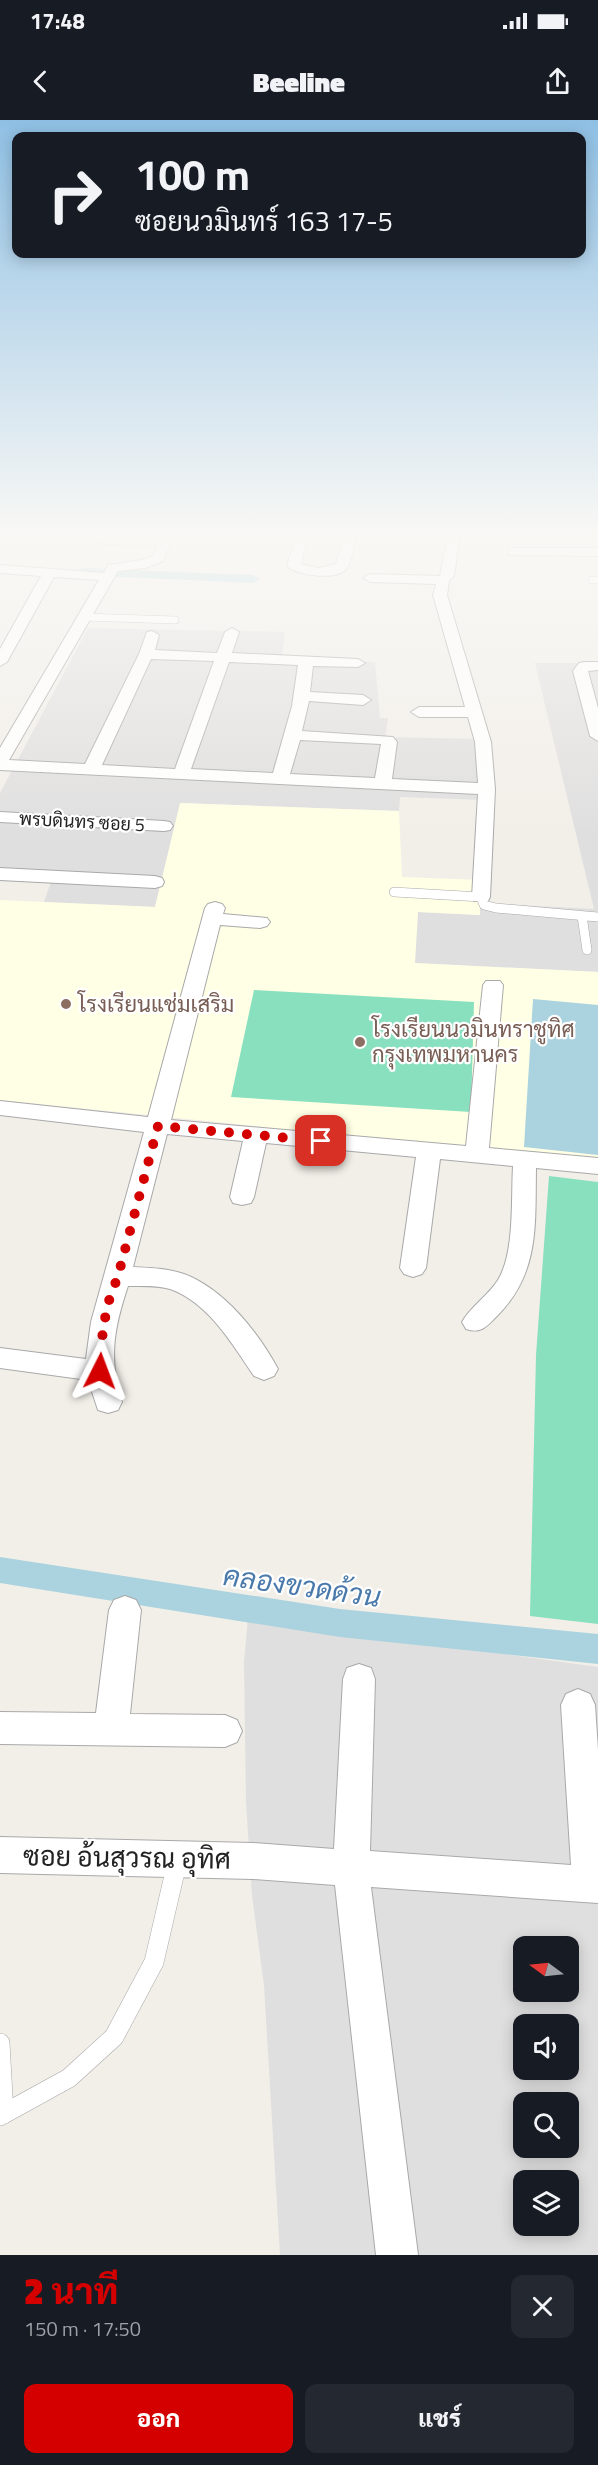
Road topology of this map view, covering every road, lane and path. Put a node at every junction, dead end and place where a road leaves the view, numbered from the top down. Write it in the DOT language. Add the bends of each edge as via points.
graph roads {
  1 [pos="16,634"];
  2 [pos="74,634"];
  3 [pos="231,634"];
  4 [pos="451,634"];
  5 [pos="152,635"];
  6 [pos="146,654"];
  7 [pos="224,658"];
  8 [pos="306,661"];
  9 [pos="0,662"];
  10 [pos="358,663"];
  11 [pos="598,666"];
  12 [pos="301,696"];
  13 [pos="363,700"];
  14 [pos="419,712"];
  15 [pos="474,712"];
  16 [pos="292,735"];
  17 [pos="598,736"];
  18 [pos="0,764"];
  19 [pos="91,770"];
  20 [pos="181,774"];
  21 [pos="280,779"];
  22 [pos="382,784"];
  23 [pos="487,789"];
  24 [pos="0,817"];
  25 [pos="164,826"];
  26 [pos="0,874"];
  27 [pos="155,882"];
  28 [pos="394,892"];
  29 [pos="481,897"];
  30 [pos="582,916"];
  31 [pos="598,917"];
  32 [pos="260,922"];
  33 [pos="587,950"];
  34 [pos="493,985"];
  35 [pos="0,1108"];
  36 [pos="158,1126"];
  37 [pos="256,1135"];
  38 [pos="429,1151"];
  39 [pos="477,1156"];
  40 [pos="525,1160"];
  41 [pos="598,1166"];
  42 [pos="242,1197"];
  43 [pos="413,1268"];
  44 [pos="118,1276"];
  45 [pos="475,1322"];
  46 [pos="0,1358"];
  47 [pos="264,1369"];
  48 [pos="100,1371"];
  49 [pos="108,1402"];
  50 [pos="125,1610"];
  51 [pos="359,1679"];
  52 [pos="578,1705"];
  53 [pos="0,1728"];
  54 [pos="111,1730"];
  55 [pos="225,1731"];
  56 [pos="0,1855"];
  57 [pos="178,1859"];
  58 [pos="351,1869"];
  59 [pos="594,1884"];
  60 [pos="0,2043"];
  61 [pos="2,2115"];
  62 [pos="397,2255"];
  1 -- 9 [label="street"];
  2 -- 18 [label="street"];
  3 -- 7 [label="street"];
  4 -- 15 [label="street"];
  5 -- 6 [label="street"];
  6 -- 7 [label="street"];
  6 -- 19 [label="street"];
  7 -- 8 [label="street"];
  7 -- 20 [label="street"];
  8 -- 10 [label="street"];
  8 -- 12 [label="street"];
  11 -- 17 [label="street" via="584,666 580,671"];
  12 -- 13 [label="street"];
  12 -- 16 [label="street"];
  14 -- 15 [label="street"];
  15 -- 23 [label="street" via="483,742"];
  16 -- 21 [label="street"];
  16 -- 22 [label="street" via="387,740"];
  18 -- 19 [label="street"];
  19 -- 20 [label="street"];
  20 -- 21 [label="street"];
  21 -- 22 [label="street"];
  22 -- 23 [label="street"];
  23 -- 29 [label="street"];
  24 -- 25 [label="street, พรบดินทร ซอย 5"];
  26 -- 27 [label="street"];
  28 -- 29 [label="lane"];
  29 -- 30 [label="lane" via="484,905 496,908"];
  30 -- 31 [label="lane"];
  30 -- 33 [label="lane"];
  32 -- 36 [label="street" via="214,914"];
  34 -- 39 [label="street"];
  35 -- 36 [label="street"];
  36 -- 37 [label="street"];
  36 -- 44 [label="street"];
  37 -- 38 [label="street"];
  37 -- 42 [label="street"];
  38 -- 39 [label="street"];
  38 -- 43 [label="street"];
  39 -- 40 [label="street"];
  40 -- 41 [label="street"];
  40 -- 45 [label="street" via="519,1252 513,1276"];
  44 -- 47 [label="street" via="171,1280 190,1287 227,1320"];
  44 -- 48 [label="street" via="107,1306"];
  46 -- 48 [label="street"];
  48 -- 49 [label="street"];
  50 -- 54 [label="street"];
  51 -- 58 [label="street"];
  52 -- 59 [label="street"];
  53 -- 54 [label="street"];
  54 -- 55 [label="street"];
  56 -- 57 [label="street, ซอย อ้นสุวรณ อุทิศ"];
  57 -- 58 [label="street, ซอย อ้นสุวรณ อุทิศ" via="253,1860"];
  57 -- 61 [label="lane" via="154,1962 114,2037 69,2078"];
  58 -- 59 [label="street, ซอย อ้นสุวรณ อุทิศ"];
  58 -- 62 [label="street"];
  60 -- 61 [label="lane"];
}
